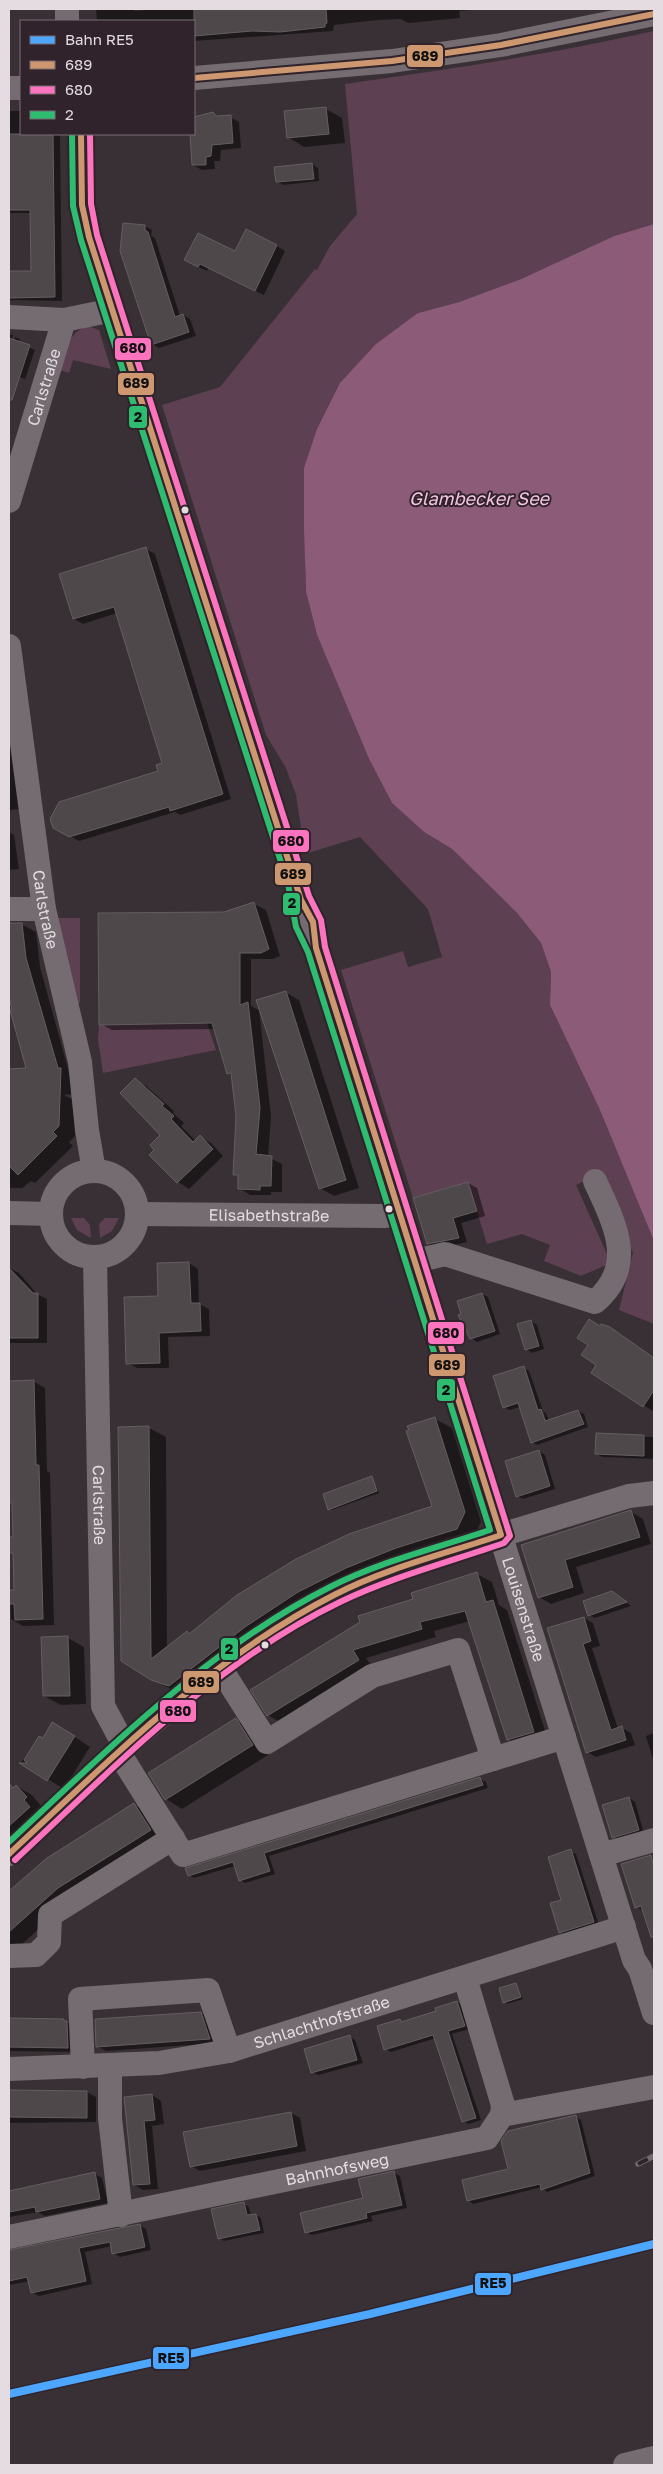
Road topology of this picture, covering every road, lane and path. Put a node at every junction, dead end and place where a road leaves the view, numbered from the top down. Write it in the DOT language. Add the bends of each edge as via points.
graph roads {
  1 [pos="654,14"];
  2 [pos="195,78"];
  3 [pos="80,135"];
  4 [pos="113,310"];
  5 [pos="9,317"];
  6 [pos="64,320"];
  7 [pos="9,501"];
  8 [pos="9,646"];
  9 [pos="9,909"];
  10 [pos="44,909"];
  11 [pos="94,1171"];
  12 [pos="595,1181"];
  13 [pos="400,1212"];
  14 [pos="9,1213"];
  15 [pos="51,1214"];
  16 [pos="137,1214"];
  17 [pos="95,1257"];
  18 [pos="416,1261"];
  19 [pos="654,1493"];
  20 [pos="501,1535"];
  21 [pos="219,1666"];
  22 [pos="564,1737"];
  23 [pos="122,1750"];
  24 [pos="493,1759"];
  25 [pos="173,1838"];
  26 [pos="654,1840"];
  27 [pos="9,1854"];
  28 [pos="601,1855"];
  29 [pos="624,1927"];
  30 [pos="9,1956"];
  31 [pos="465,1978"];
  32 [pos="654,2013"];
  33 [pos="229,2051"];
  34 [pos="83,2067"];
  35 [pos="110,2067"];
  36 [pos="9,2069"];
  37 [pos="654,2087"];
  38 [pos="502,2115"];
  39 [pos="121,2215"];
  40 [pos="9,2237"];
  41 [pos="654,2458"];
  42 [pos="624,2465"];
  1 -- 2 [label="street" via="501,45 392,61"];
  3 -- 4 [label="street, Louisenstraße" via="84,217"];
  4 -- 6 [label="street"];
  4 -- 13 [label="street, Louisenstraße" via="301,900 311,914 317,934 316,948"];
  5 -- 6 [label="street"];
  6 -- 7 [label="street, Carlstraße"];
  8 -- 10 [label="street, Carlstraße"];
  9 -- 10 [label="street"];
  10 -- 11 [label="street, Carlstraße" via="80,1062"];
  11 -- 15 [label="street" via="69,1179 56,1195"];
  11 -- 16 [label="street" via="120,1179 135,1201"];
  12 -- 18 [label="street" via="614,1222 621,1254 608,1290 595,1302 445,1254"];
  13 -- 16 [label="street, Elisabethstraße" via="386,1216"];
  13 -- 18 [label="street, Louisenstraße"];
  14 -- 15 [label="street"];
  15 -- 17 [label="street" via="60,1240 82,1255"];
  16 -- 17 [label="street" via="135,1227 120,1249"];
  17 -- 23 [label="street, Carlstraße" via="103,1706"];
  18 -- 20 [label="street, Louisenstraße"];
  19 -- 20 [label="street" via="629,1496"];
  20 -- 21 [label="street" via="335,1595"];
  20 -- 22 [label="street, Louisenstraße"];
  21 -- 23 [label="street"];
  21 -- 24 [label="street" via="267,1742 372,1676 458,1650"];
  22 -- 24 [label="street"];
  22 -- 28 [label="street, Louisenstraße"];
  23 -- 25 [label="street, Carlstraße"];
  23 -- 27 [label="street"];
  24 -- 25 [label="street, Carlstraße" via="184,1855"];
  25 -- 30 [label="street" via="50,1915 49,1942 36,1955"];
  26 -- 28 [label="street"];
  28 -- 29 [label="street, Louisenstraße"];
  29 -- 31 [label="street, Schlachthofstraße"];
  29 -- 32 [label="street, Louisenstraße"];
  31 -- 33 [label="street, Schlachthofstraße"];
  31 -- 38 [label="street" via="503,2105"];
  33 -- 34 [label="street" via="208,1990 80,1999"];
  33 -- 35 [label="street, Schlachthofstraße" via="159,2064"];
  34 -- 35 [label="street, Schlachthofstraße"];
  34 -- 36 [label="street, Schlachthofstraße"];
  35 -- 39 [label="street" via="110,2118"];
  37 -- 38 [label="street"];
  38 -- 39 [label="street, Bahnhofsweg" via="488,2138"];
  39 -- 40 [label="street, Bahnhofsweg"];
  41 -- 42 [label="street"];
}
